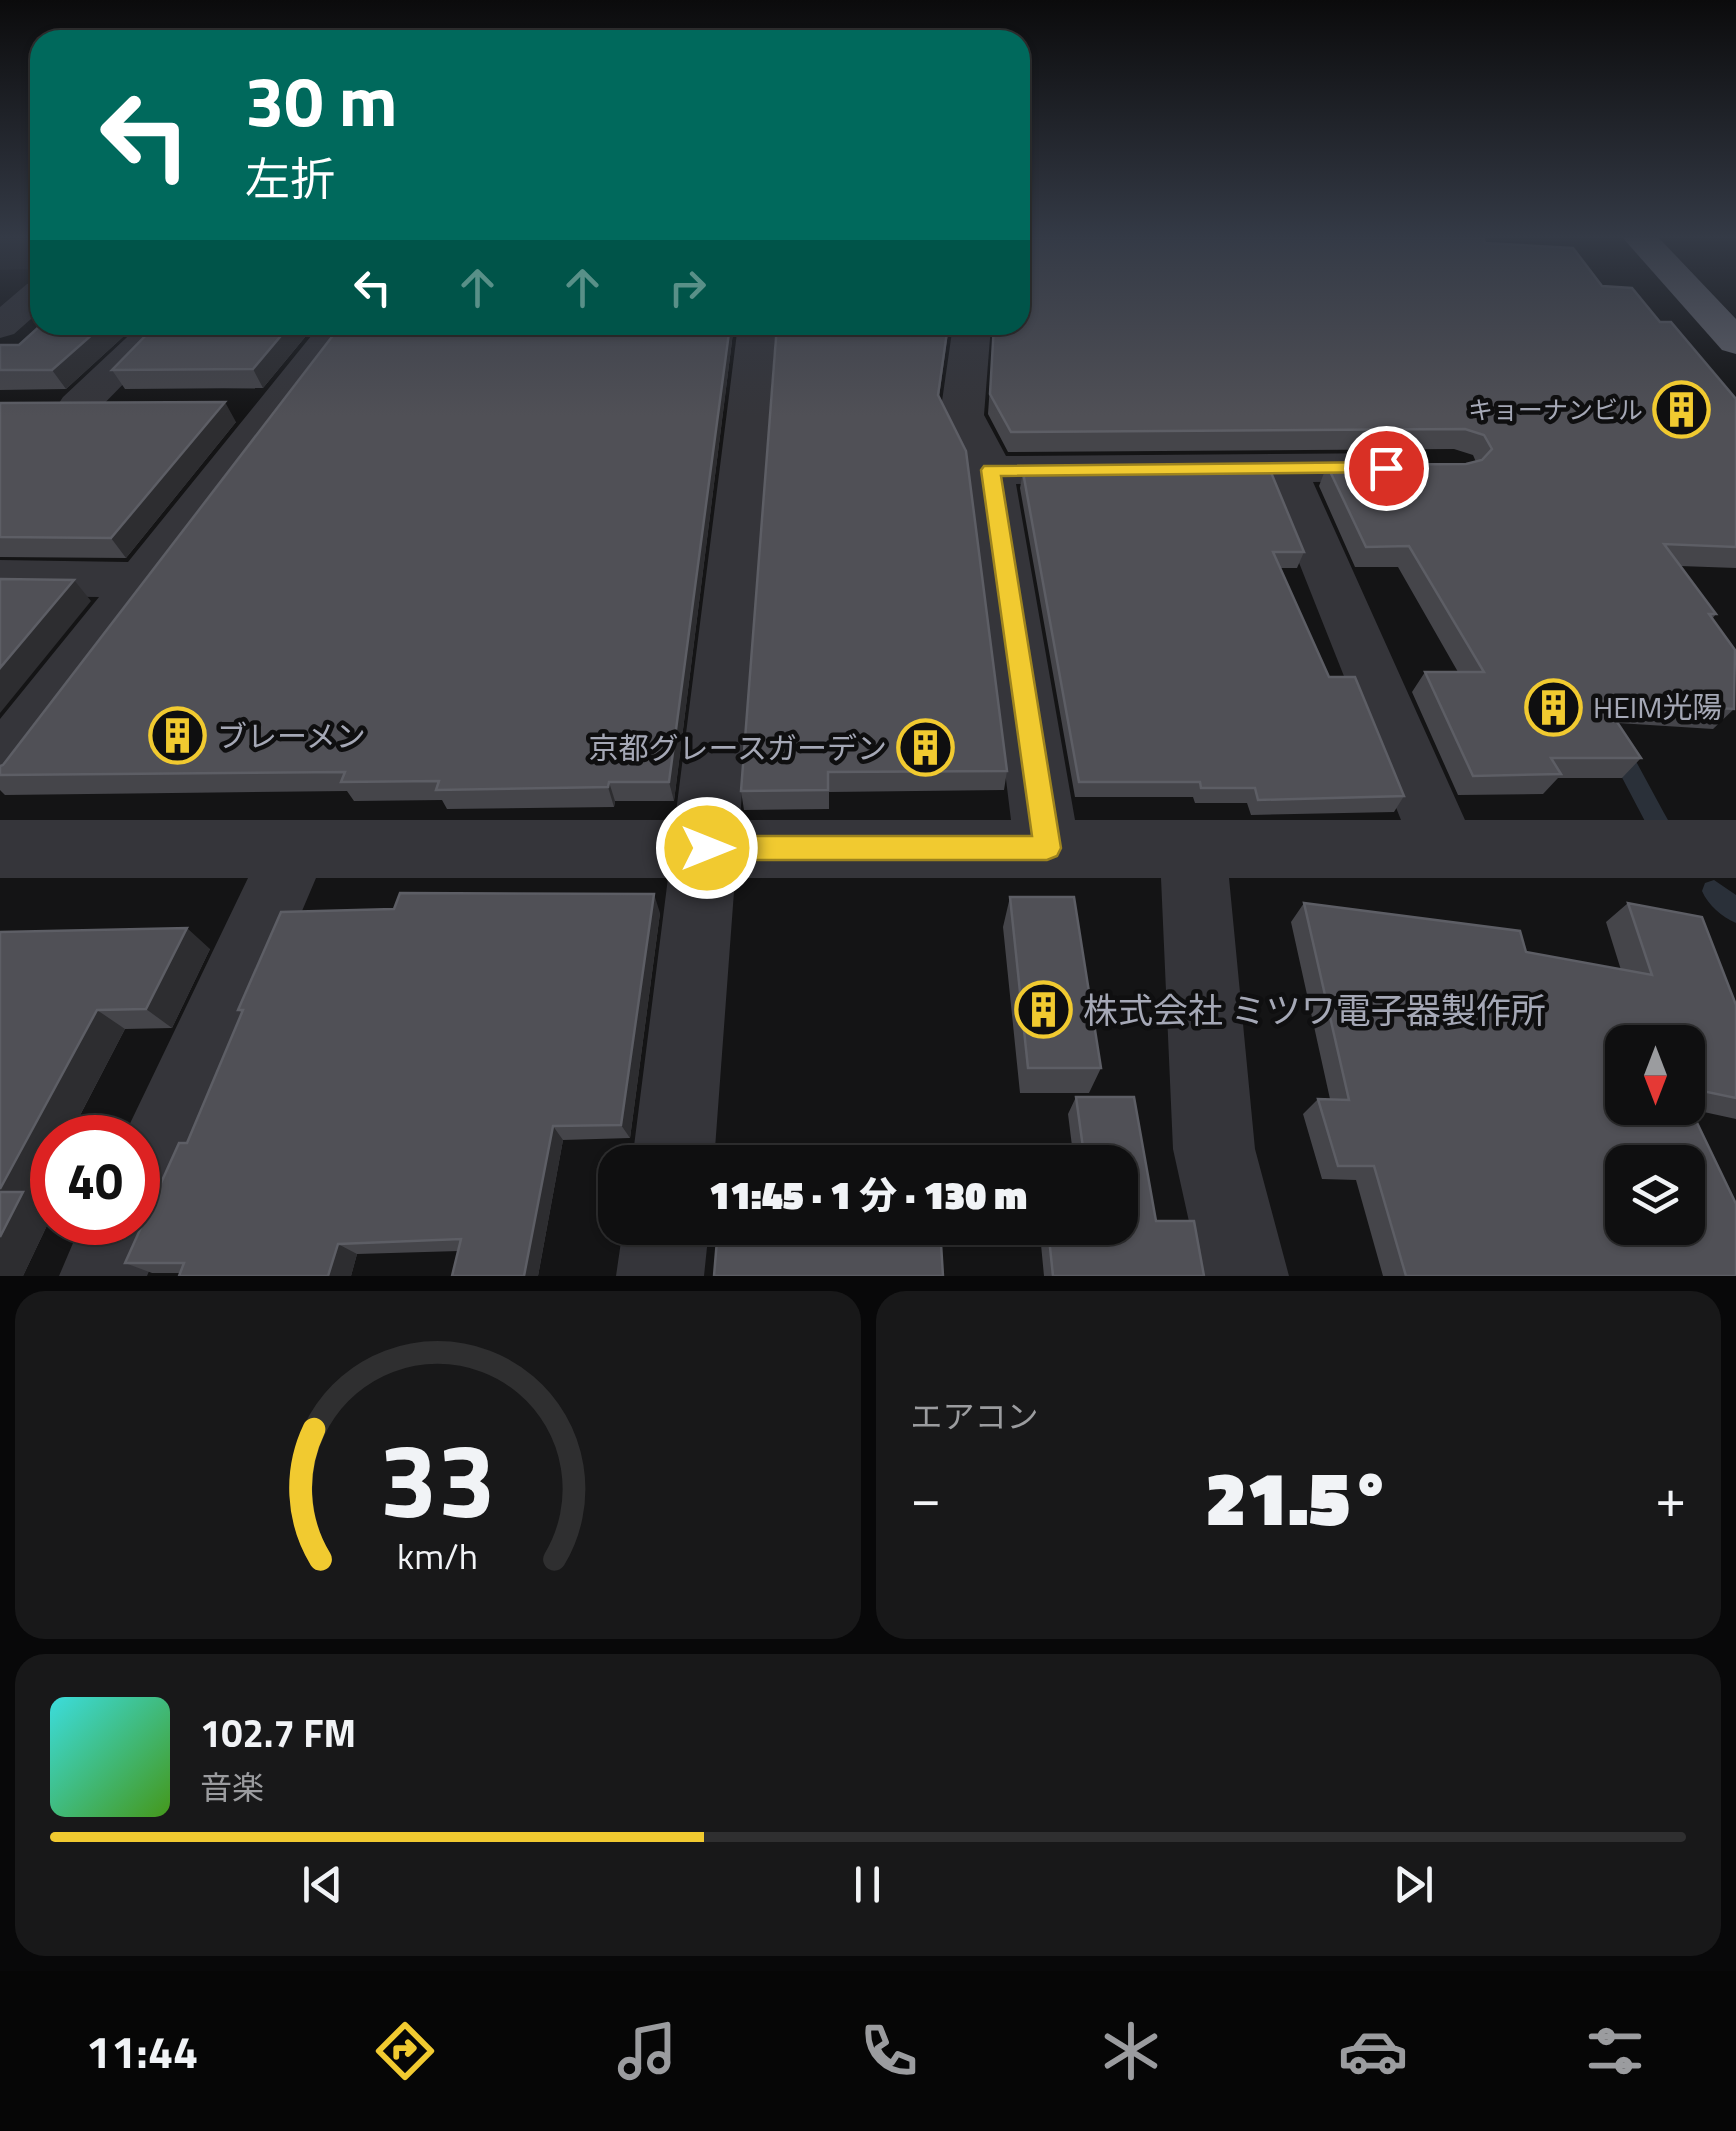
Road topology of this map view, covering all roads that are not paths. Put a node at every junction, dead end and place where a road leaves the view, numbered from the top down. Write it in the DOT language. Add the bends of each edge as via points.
graph roads {
  1 [pos="1694,297"];
  2 [pos="30,300"];
  3 [pos="0,326"];
  4 [pos="149,335"];
  5 [pos="330,335"];
  6 [pos="757,335"];
  7 [pos="971,335"];
  8 [pos="1736,342"];
  9 [pos="138,406"];
  10 [pos="1435,467"];
  11 [pos="1284,468"];
  12 [pos="991,470"];
  13 [pos="0,578"];
  14 [pos="142,580"];
  15 [pos="0,764"];
  16 [pos="707,848"];
  17 [pos="1047,848"];
  18 [pos="1194,848"];
  19 [pos="1445,848"];
  20 [pos="0,849"];
  21 [pos="295,849"];
  22 [pos="1736,849"];
  23 [pos="675,1145"];
  24 [pos="160,1150"];
  25 [pos="117,1245"];
  26 [pos="664,1245"];
  27 [pos="103,1276"];
  28 [pos="660,1276"];
  29 [pos="1245,1276"];
  1 -- 8 [label="highway"];
  2 -- 3 [label="street"];
  4 -- 9 [label="street" via="59,406"];
  5 -- 14 [label="street" via="256,405"];
  6 -- 16 [label="street"];
  7 -- 12 [label="street" via="962,415"];
  10 -- 11 [label="street"];
  11 -- 12 [label="street"];
  11 -- 19 [label="street"];
  12 -- 17 [label="street"];
  13 -- 14 [label="street"];
  14 -- 15 [label="street"];
  16 -- 17 [label="street"];
  16 -- 21 [label="street"];
  16 -- 23 [label="street"];
  17 -- 18 [label="street"];
  18 -- 19 [label="street"];
  18 -- 29 [label="street" via="1214,1149"];
  19 -- 22 [label="street"];
  20 -- 21 [label="street"];
  21 -- 24 [label="street"];
  25 -- 27 [label="street"];
  26 -- 28 [label="street"];
}
